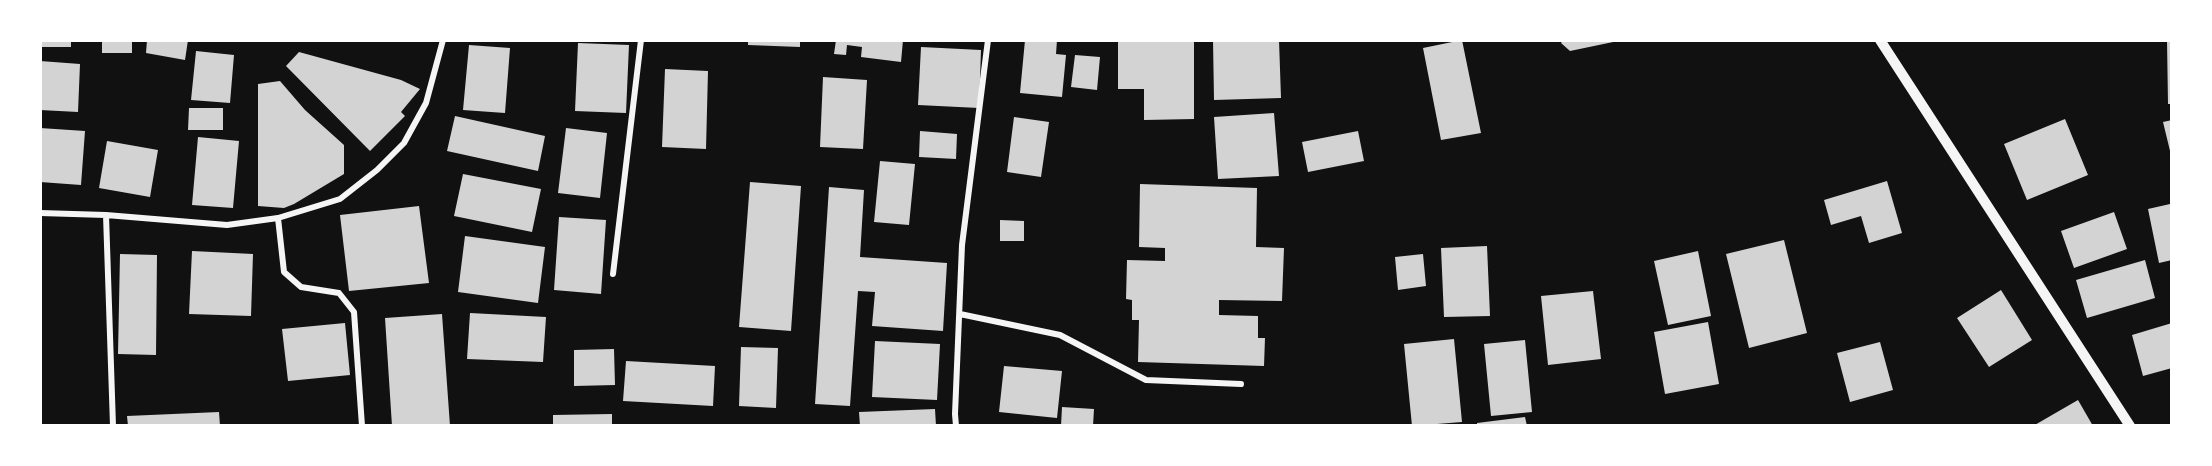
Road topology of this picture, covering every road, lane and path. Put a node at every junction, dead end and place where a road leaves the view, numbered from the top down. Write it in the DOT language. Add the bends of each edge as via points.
graph roads {
  1 [pos="444,40"];
  2 [pos="640,40"];
  3 [pos="988,40"];
  4 [pos="1880,40"];
  5 [pos="40,213"];
  6 [pos="106,215"];
  7 [pos="278,218"];
  8 [pos="613,273"];
  9 [pos="960,314"];
  10 [pos="1241,384"];
  11 [pos="113,426"];
  12 [pos="362,426"];
  13 [pos="956,426"];
  14 [pos="2130,426"];
  1 -- 7 [label="street" via="426,103 404,143 340,199"];
  2 -- 8 [label="street"];
  3 -- 9 [label="street" via="962,245"];
  4 -- 14 [label="street"];
  5 -- 6 [label="street"];
  6 -- 7 [label="street" via="227,225"];
  6 -- 11 [label="street"];
  7 -- 12 [label="street" via="284,272 301,287 339,293 354,312"];
  9 -- 10 [label="street" via="1060,335 1146,380"];
  9 -- 13 [label="street"];
}
